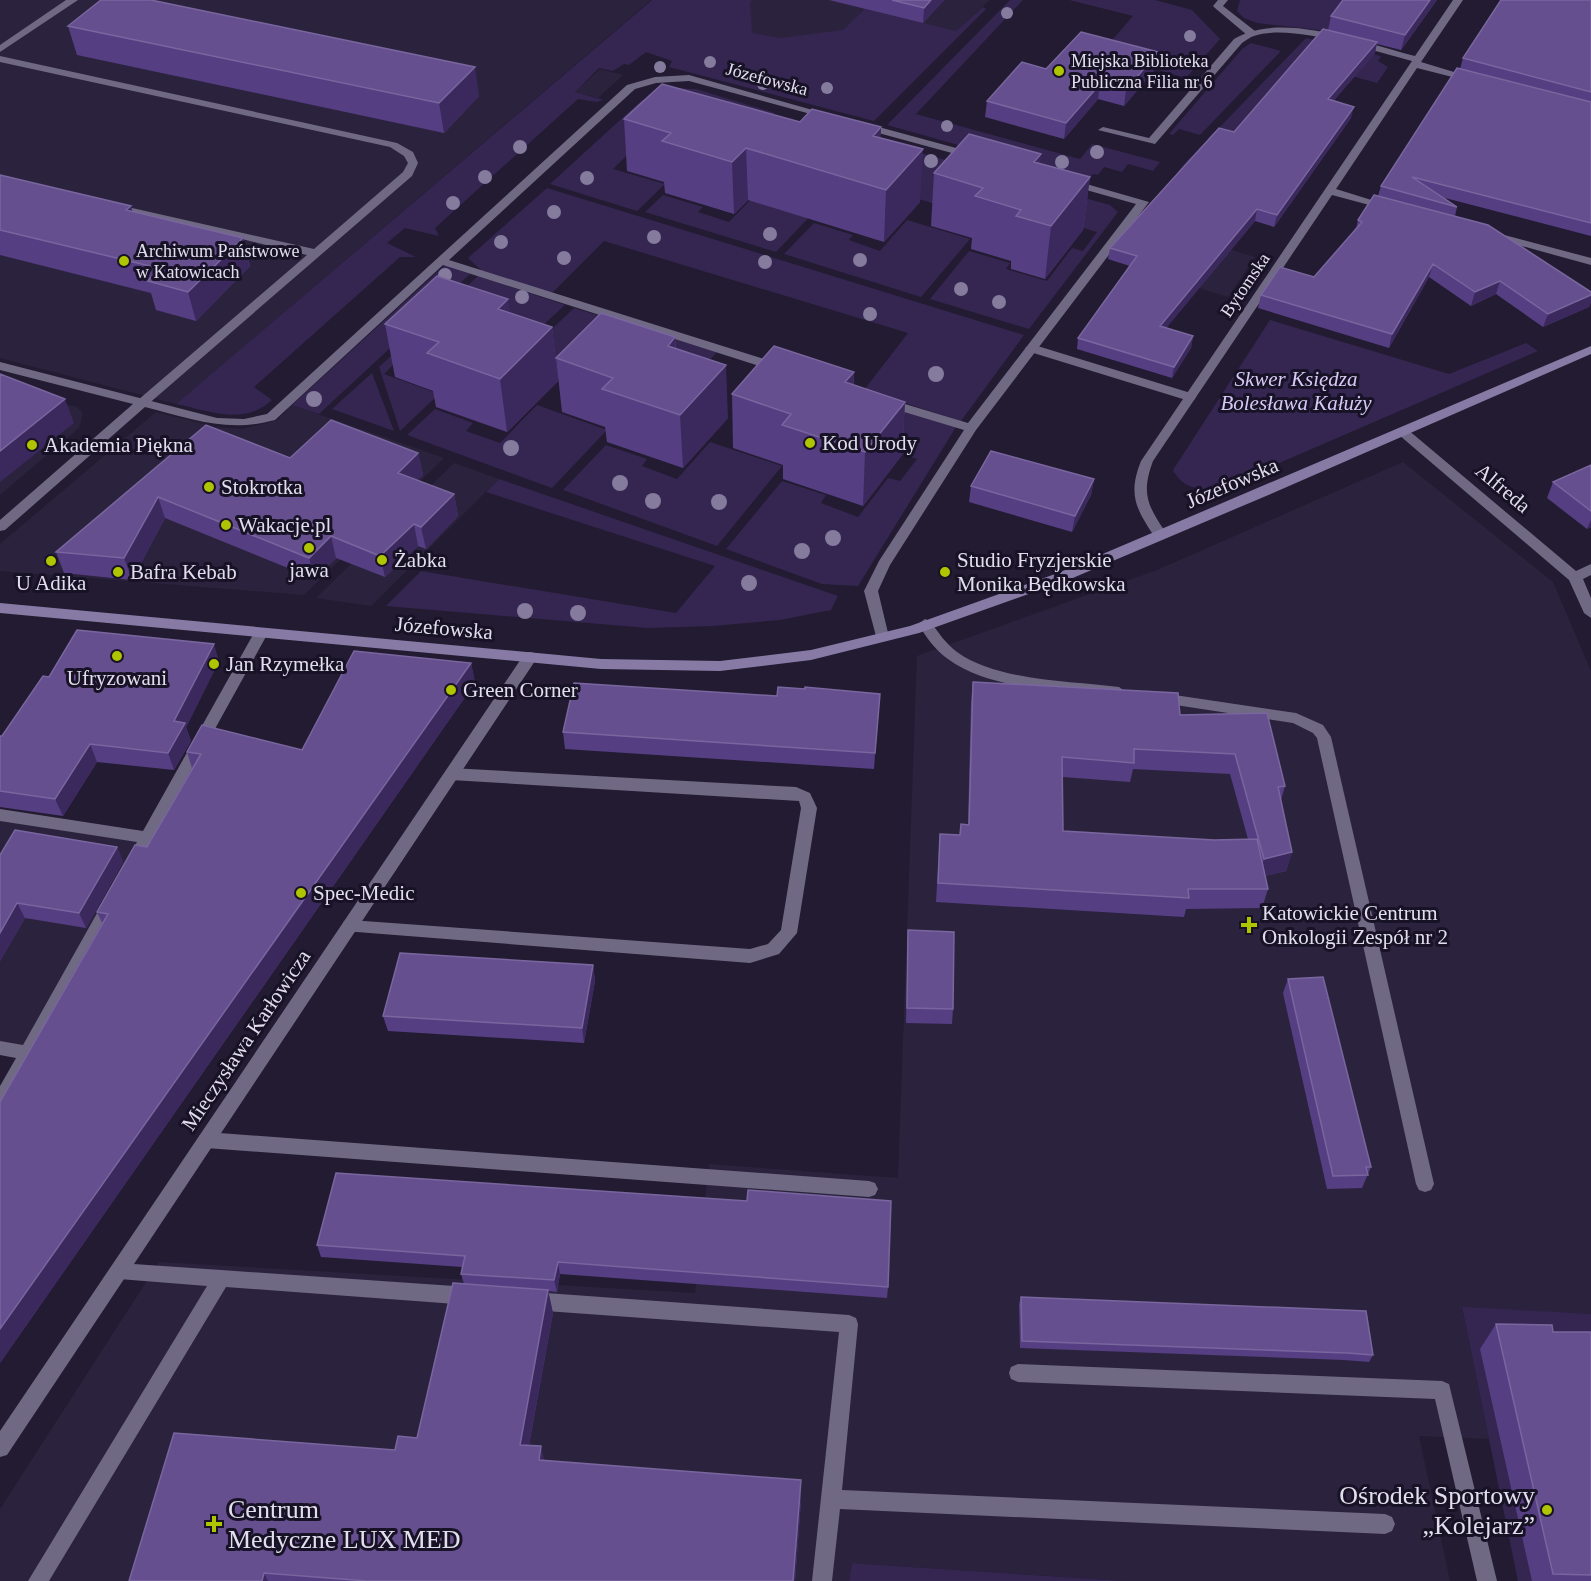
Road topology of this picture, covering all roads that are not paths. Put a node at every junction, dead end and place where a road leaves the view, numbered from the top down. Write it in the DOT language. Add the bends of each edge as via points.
graph roads {
  1 [pos="73,0"];
  2 [pos="1223,0"];
  3 [pos="1458,0"];
  4 [pos="1251,33"];
  5 [pos="0,49"];
  6 [pos="0,59"];
  7 [pos="1416,62"];
  8 [pos="1489,83"];
  9 [pos="1103,130"];
  10 [pos="987,159"];
  11 [pos="1053,178"];
  12 [pos="1330,191"];
  13 [pos="101,202"];
  14 [pos="1402,210"];
  15 [pos="1480,232"];
  16 [pos="315,254"];
  17 [pos="441,261"];
  18 [pos="1591,262"];
  19 [pos="1031,348"];
  20 [pos="1591,350"];
  21 [pos="0,366"];
  22 [pos="788,371"];
  23 [pos="871,397"];
  24 [pos="1190,397"];
  25 [pos="142,403"];
  26 [pos="971,429"];
  27 [pos="1403,432"];
  28 [pos="0,527"];
  29 [pos="1161,536"];
  30 [pos="1591,569"];
  31 [pos="1575,577"];
  32 [pos="0,608"];
  33 [pos="1591,613"];
  34 [pos="926,624"];
  35 [pos="261,633"];
  36 [pos="882,637"];
  37 [pos="530,657"];
  38 [pos="451,774"];
  39 [pos="0,815"];
  40 [pos="148,838"];
  41 [pos="350,926"];
  42 [pos="0,1048"];
  43 [pos="27,1053"];
  44 [pos="0,1102"];
  45 [pos="206,1140"];
  46 [pos="1425,1184"];
  47 [pos="868,1190"];
  48 [pos="119,1271"];
  49 [pos="221,1279"];
  50 [pos="493,1298"];
  51 [pos="517,1300"];
  52 [pos="1018,1373"];
  53 [pos="0,1448"];
  54 [pos="831,1499"];
  55 [pos="1385,1524"];
  56 [pos="38,1581"];
  57 [pos="822,1581"];
  58 [pos="1487,1581"];
  1 -- 5 [label="street"];
  2 -- 4 [label="street" via="1218,6"];
  3 -- 7 [label="street, Bytomska"];
  4 -- 7 [label="street" via="1305,32"];
  4 -- 9 [label="street" via="1238,41 1151,142"];
  6 -- 16 [label="street" via="393,145 410,154 413,163 408,174"];
  7 -- 8 [label="street"];
  7 -- 12 [label="street, Bytomska"];
  10 -- 17 [label="street, Józefowska" via="689,78 644,82 631,87"];
  11 -- 19 [label="street" via="1143,202"];
  12 -- 14 [label="street"];
  12 -- 24 [label="street, Bytomska"];
  13 -- 16 [label="street"];
  15 -- 18 [label="street"];
  16 -- 25 [label="street"];
  17 -- 22 [label="street"];
  17 -- 25 [label="street, Józefowska" via="271,417 240,425"];
  19 -- 24 [label="street"];
  19 -- 26 [label="street"];
  20 -- 27 [label="street, Józefowska"];
  21 -- 25 [label="street, Józefowska"];
  23 -- 26 [label="street"];
  24 -- 29 [label="street, Bytomska" via="1139,479 1138,498"];
  25 -- 28 [label="street"];
  26 -- 36 [label="street" via="884,564 871,591"];
  27 -- 29 [label="street, Józefowska"];
  27 -- 31 [label="street, Alfreda"];
  29 -- 34 [label="street, Józefowska" via="1054,580"];
  30 -- 31 [label="street"];
  31 -- 33 [label="street, Alfreda"];
  32 -- 35 [label="street, Józefowska"];
  34 -- 36 [label="street, Józefowska"];
  34 -- 46 [label="street" via="954,657 980,669 1022,679 1296,718 1318,729 1324,737"];
  35 -- 37 [label="street, Józefowska"];
  35 -- 40 [label="street"];
  36 -- 37 [label="street, Józefowska" via="758,663 648,666"];
  37 -- 38 [label="street, Mieczysława Karłowicza"];
  38 -- 41 [label="street, Mieczysława Karłowicza"];
  38 -- 41 [label="street" via="796,793 805,797 809,808 789,933 773,949 750,956"];
  39 -- 40 [label="street"];
  40 -- 43 [label="street"];
  41 -- 45 [label="street, Mieczysława Karłowicza"];
  42 -- 43 [label="street"];
  43 -- 44 [label="street"];
  45 -- 47 [label="street"];
  45 -- 48 [label="street, Mieczysława Karłowicza"];
  48 -- 49 [label="street"];
  48 -- 53 [label="street, Mieczysława Karłowicza"];
  49 -- 50 [label="street"];
  49 -- 56 [label="street"];
  51 -- 54 [label="street" via="849,1324"];
  52 -- 58 [label="street" via="1442,1390"];
  54 -- 55 [label="street"];
  54 -- 57 [label="street"];
}
